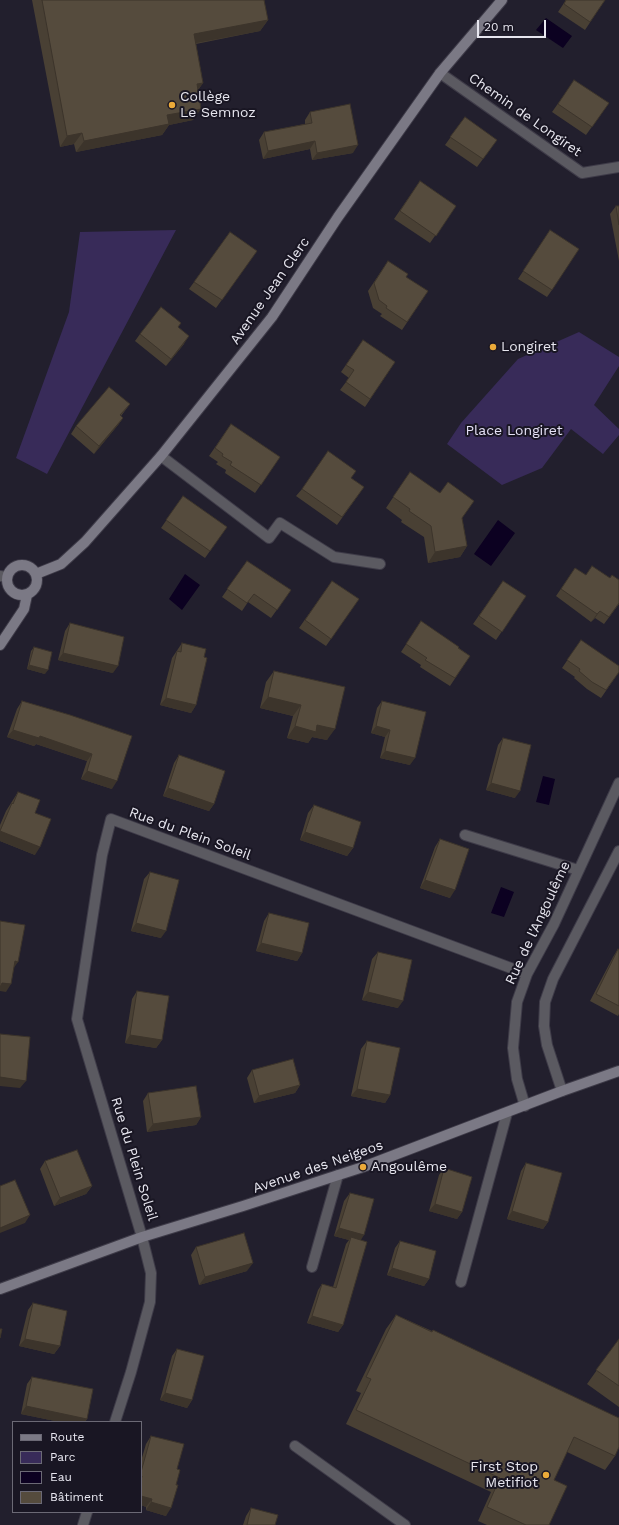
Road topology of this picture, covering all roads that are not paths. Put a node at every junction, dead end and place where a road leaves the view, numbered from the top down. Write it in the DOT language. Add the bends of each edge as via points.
graph roads {
  1 [pos="502,0"];
  2 [pos="440,73"];
  3 [pos="619,167"];
  4 [pos="161,456"];
  5 [pos="380,564"];
  6 [pos="36,574"];
  7 [pos="4,576"];
  8 [pos="27,595"];
  9 [pos="0,645"];
  10 [pos="619,782"];
  11 [pos="465,835"];
  12 [pos="619,851"];
  13 [pos="578,870"];
  14 [pos="527,974"];
  15 [pos="619,1071"];
  16 [pos="562,1091"];
  17 [pos="525,1106"];
  18 [pos="507,1113"];
  19 [pos="338,1175"];
  20 [pos="142,1237"];
  21 [pos="312,1267"];
  22 [pos="461,1282"];
  23 [pos="0,1289"];
  24 [pos="115,1421"];
  25 [pos="295,1446"];
  26 [pos="87,1513"];
  27 [pos="83,1525"];
  28 [pos="405,1525"];
  1 -- 2 [label="street, Avenue Jean Clerc"];
  2 -- 3 [label="street, Chemin de Longiret" via="582,173"];
  2 -- 4 [label="street, Avenue Jean Clerc" via="338,217 272,317"];
  4 -- 5 [label="street" via="269,538 280,522 334,557"];
  4 -- 6 [label="street, Avenue Jean Clerc" via="85,542 61,564"];
  6 -- 7 [label="street" via="31,568 24,566 17,567"];
  6 -- 8 [label="street" via="34,590"];
  7 -- 8 [label="street" via="16,594"];
  8 -- 9 [label="street" via="24,609"];
  10 -- 13 [label="street, Rue de l'Angoulême"];
  11 -- 13 [label="street"];
  12 -- 16 [label="street" via="552,979 545,1002 544,1026 547,1044"];
  13 -- 14 [label="street, Rue de l'Angoulême" via="554,924"];
  14 -- 17 [label="street, Rue de l'Angoulême" via="518,1002 513,1048 517,1079"];
  14 -- 20 [label="street, Rue du Plein Soleil" via="111,819 102,855 77,1020"];
  15 -- 16 [label="street, Avenue des Neigeos"];
  16 -- 17 [label="street, Avenue des Neigeos"];
  17 -- 18 [label="street, Avenue des Neigeos"];
  18 -- 19 [label="street, Avenue des Neigeos"];
  18 -- 22 [label="street"];
  19 -- 20 [label="street, Avenue des Neigeos"];
  19 -- 21 [label="street"];
  20 -- 23 [label="street, Avenue des Neigeos"];
  20 -- 24 [label="street" via="151,1273 150,1302"];
  25 -- 28 [label="street"];
  26 -- 27 [label="street"];
}
